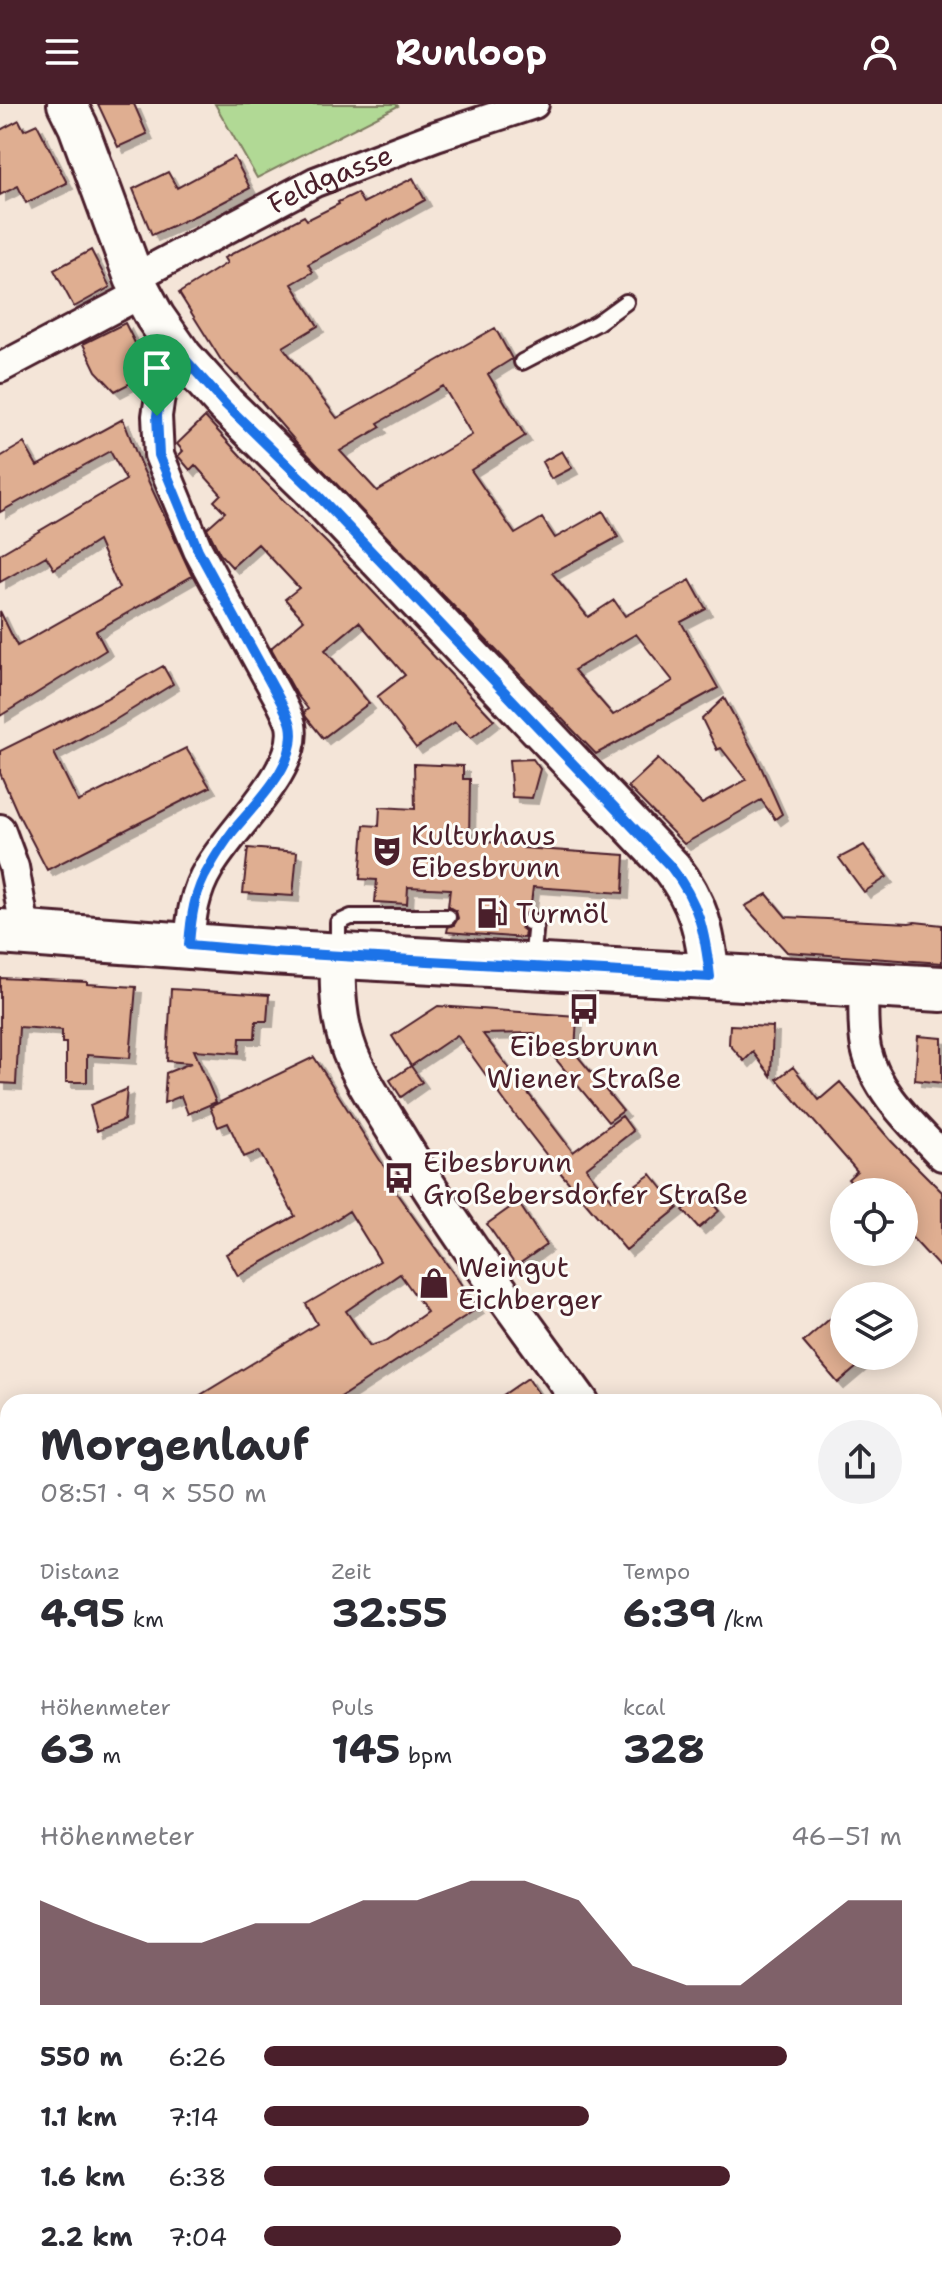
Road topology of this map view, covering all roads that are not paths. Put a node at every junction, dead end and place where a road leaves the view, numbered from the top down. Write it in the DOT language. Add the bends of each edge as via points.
graph roads {
  1 [pos="67,104"];
  2 [pos="534,104"];
  3 [pos="138,286"];
  4 [pos="626,302"];
  5 [pos="183,357"];
  6 [pos="522,362"];
  7 [pos="0,368"];
  8 [pos="0,829"];
  9 [pos="7,868"];
  10 [pos="448,917"];
  11 [pos="529,922"];
  12 [pos="13,933"];
  13 [pos="338,944"];
  14 [pos="189,945"];
  15 [pos="532,967"];
  16 [pos="710,977"];
  17 [pos="863,984"];
  18 [pos="942,989"];
  19 [pos="942,1156"];
  20 [pos="575,1394"];
  1 -- 3 [label="main road"];
  2 -- 3 [label="street, Feldgasse" via="315,182"];
  3 -- 5 [label="main road"];
  3 -- 7 [label="street, Feldgasse"];
  4 -- 6 [label="lane"];
  5 -- 14 [label="street" via="161,389 159,455 198,550 291,726 281,771 232,833 197,891"];
  5 -- 16 [label="main road" via="671,867 699,916"];
  8 -- 9 [label="street"];
  9 -- 12 [label="street"];
  10 -- 13 [label="lane" via="351,917 338,923"];
  11 -- 15 [label="lane" via="536,922"];
  12 -- 14 [label="main road"];
  13 -- 14 [label="main road"];
  13 -- 15 [label="main road"];
  13 -- 20 [label="street" via="337,1002 361,1076 416,1168"];
  15 -- 16 [label="main road"];
  16 -- 17 [label="main road"];
  17 -- 18 [label="main road"];
  17 -- 19 [label="street" via="870,1062 893,1101"];
}
